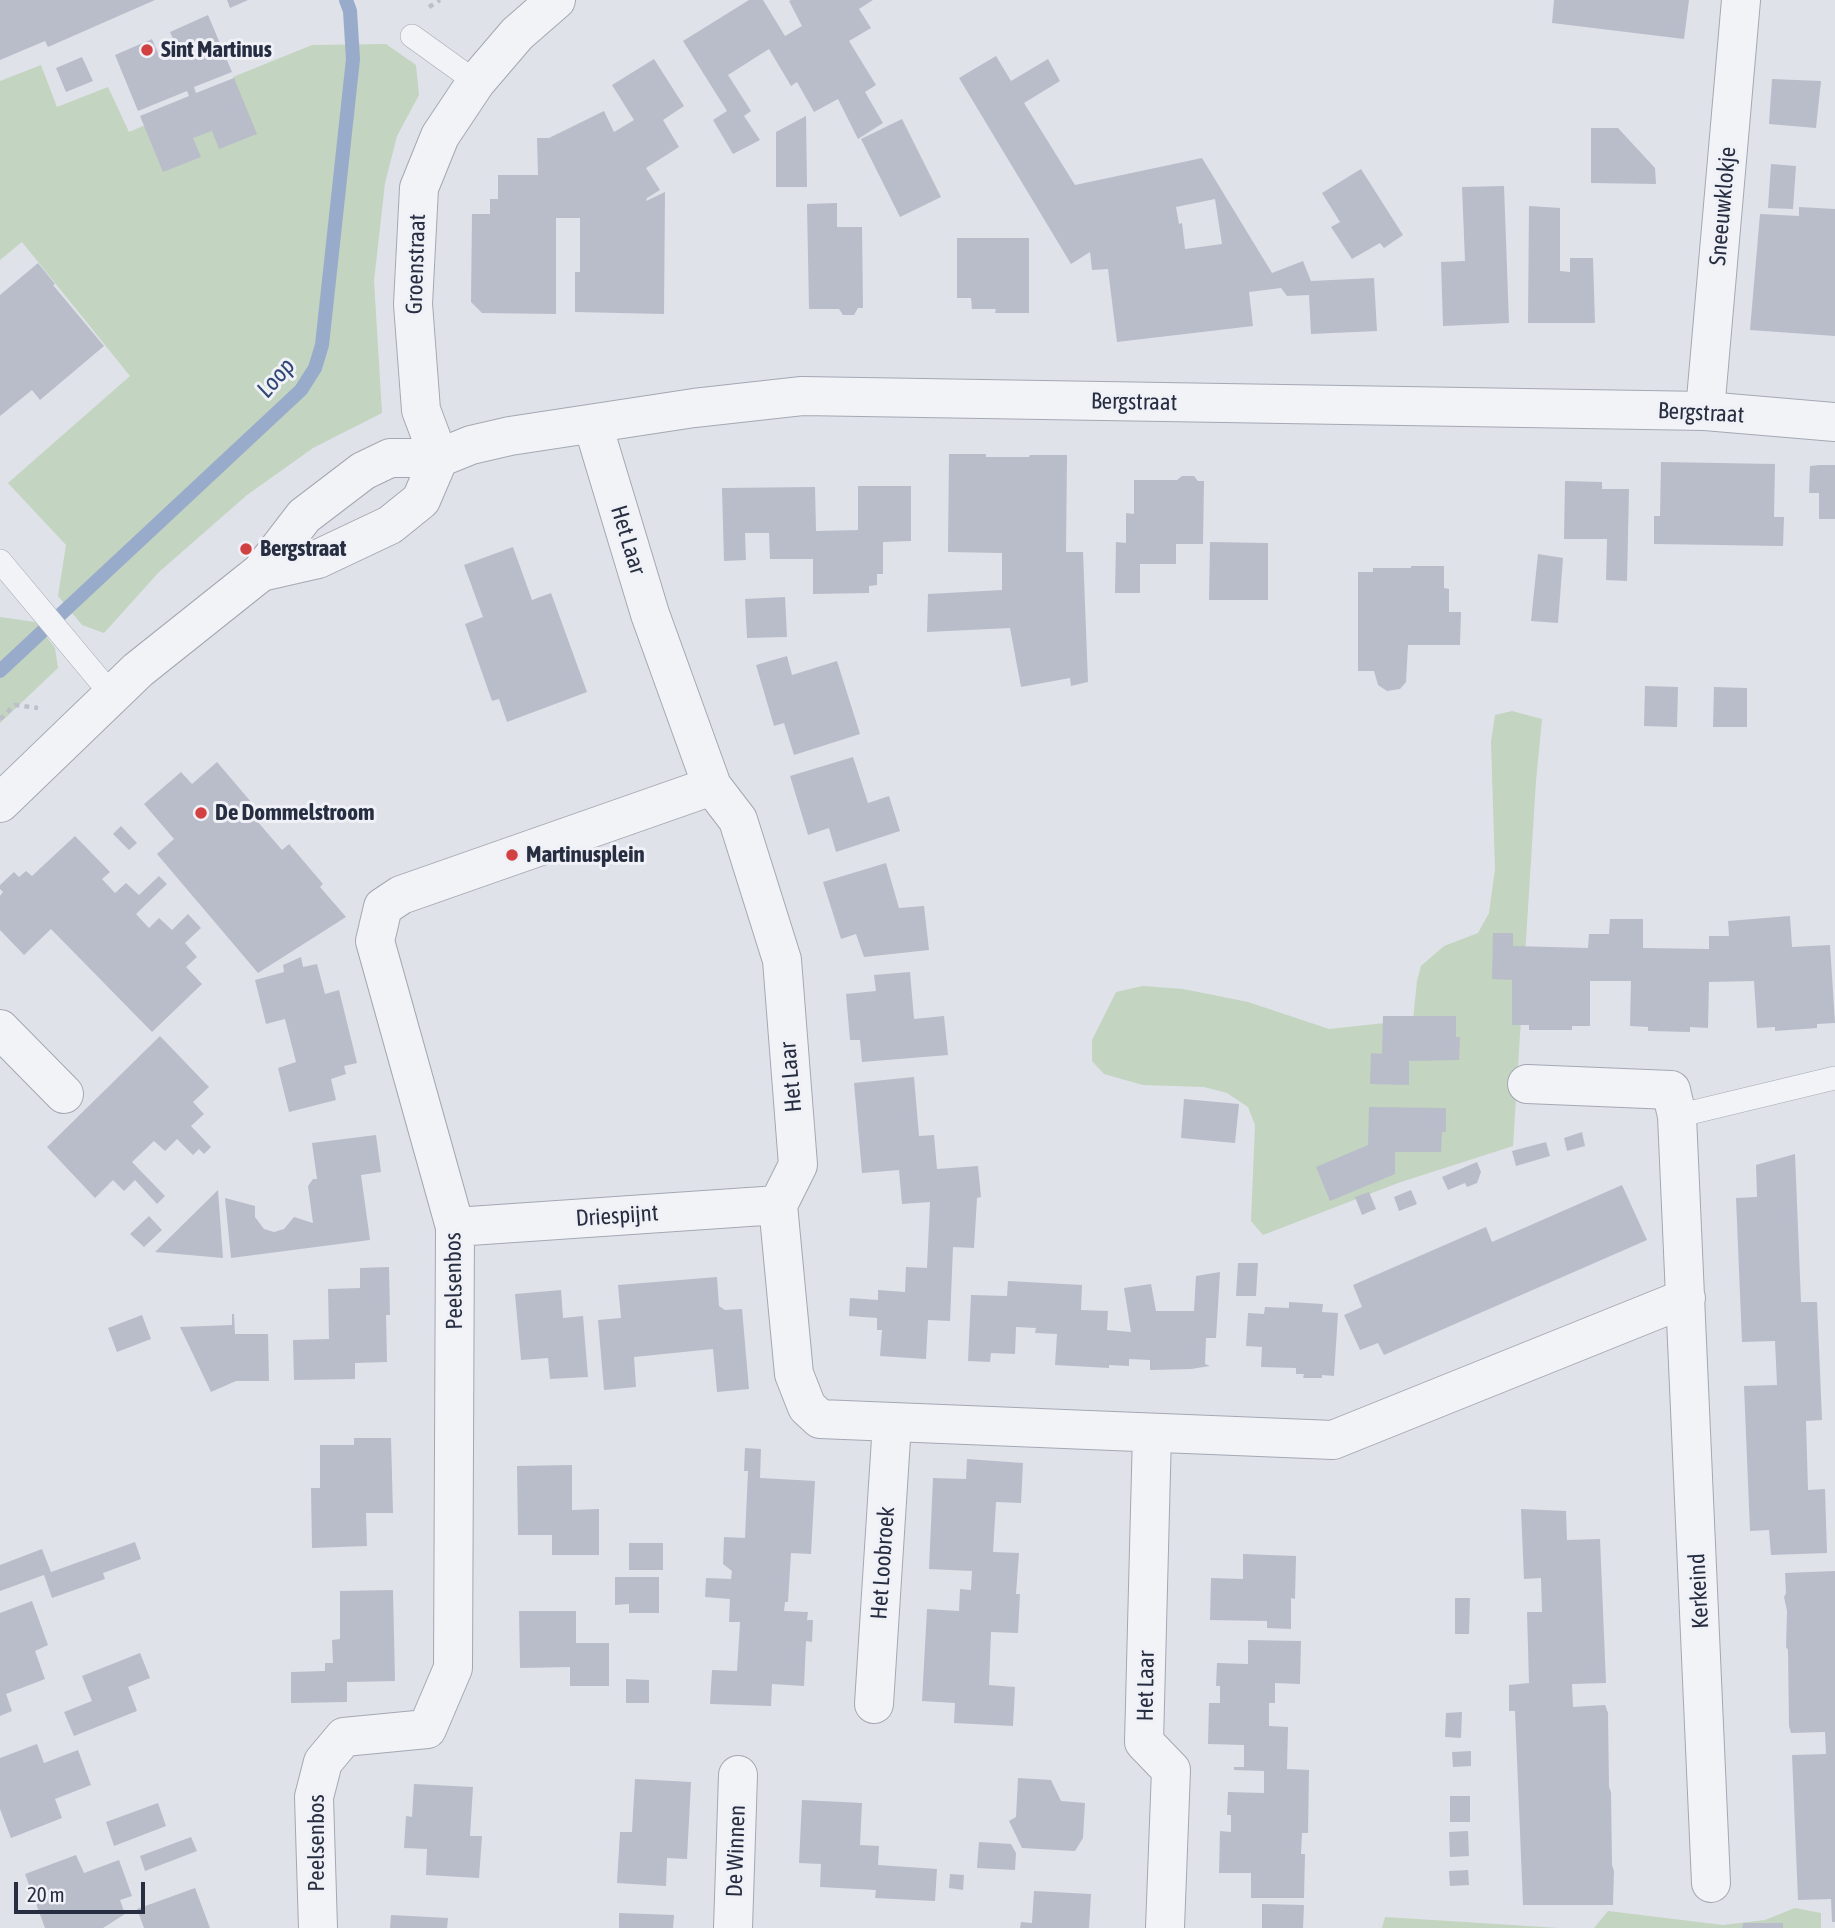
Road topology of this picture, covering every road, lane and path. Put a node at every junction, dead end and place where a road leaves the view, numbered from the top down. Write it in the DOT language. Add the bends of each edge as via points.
graph roads {
  1 [pos="556,0"];
  2 [pos="1741,0"];
  3 [pos="412,36"];
  4 [pos="476,82"];
  5 [pos="1705,411"];
  6 [pos="1835,422"];
  7 [pos="593,425"];
  8 [pos="439,458"];
  9 [pos="0,561"];
  10 [pos="261,572"];
  11 [pos="112,695"];
  12 [pos="42,709"];
  13 [pos="0,719"];
  14 [pos="712,786"];
  15 [pos="0,803"];
  16 [pos="0,1029"];
  17 [pos="1835,1078"];
  18 [pos="1527,1084"];
  19 [pos="64,1094"];
  20 [pos="1677,1116"];
  21 [pos="778,1205"];
  22 [pos="455,1227"];
  23 [pos="1686,1298"];
  24 [pos="892,1423"];
  25 [pos="1152,1433"];
  26 [pos="874,1704"];
  27 [pos="737,1775"];
  28 [pos="1711,1883"];
  29 [pos="318,1928"];
  30 [pos="733,1928"];
  31 [pos="1166,1928"];
  1 -- 4 [label="street, Groenstraat" via="517,34"];
  2 -- 5 [label="street, Sneeuwklokje"];
  3 -- 4 [label="lane"];
  4 -- 8 [label="street, Groenstraat" via="440,136 419,188 412,304 421,410"];
  5 -- 6 [label="street, Bergstraat"];
  5 -- 7 [label="street, Bergstraat" via="802,396"];
  7 -- 8 [label="street, Bergstraat" via="510,436"];
  7 -- 14 [label="street, Het Laar" via="650,614"];
  8 -- 10 [label="street, Bergstraat" via="421,500 390,525 318,559"];
  8 -- 10 [label="street, Bergstraat" via="390,458 363,471 303,516"];
  9 -- 11 [label="lane"];
  10 -- 11 [label="street, Bergstraat"];
  11 -- 15 [label="street, Bergstraat"];
  12 -- 13 [label="path" via="15,705"];
  14 -- 21 [label="street, Het Laar" via="738,820 782,960 798,1165"];
  14 -- 22 [label="street, Peelsenbos" via="401,895 383,907 375,941"];
  16 -- 19 [label="street"];
  17 -- 20 [label="lane"];
  18 -- 20 [label="street, Kerkeind" via="1671,1090"];
  20 -- 23 [label="street, Kerkeind"];
  21 -- 22 [label="street, Driespijnt"];
  21 -- 24 [label="street" via="794,1374 807,1406 820,1419"];
  22 -- 29 [label="street, Peelsenbos" via="453,1668 427,1729 344,1737 323,1762 314,1797"];
  23 -- 25 [label="street" via="1333,1440"];
  23 -- 28 [label="street, Kerkeind"];
  24 -- 25 [label="street"];
  24 -- 26 [label="street, Het Loobroek"];
  25 -- 31 [label="street, Het Laar" via="1144,1742 1171,1770"];
  27 -- 30 [label="street, De Winnen"];
}
